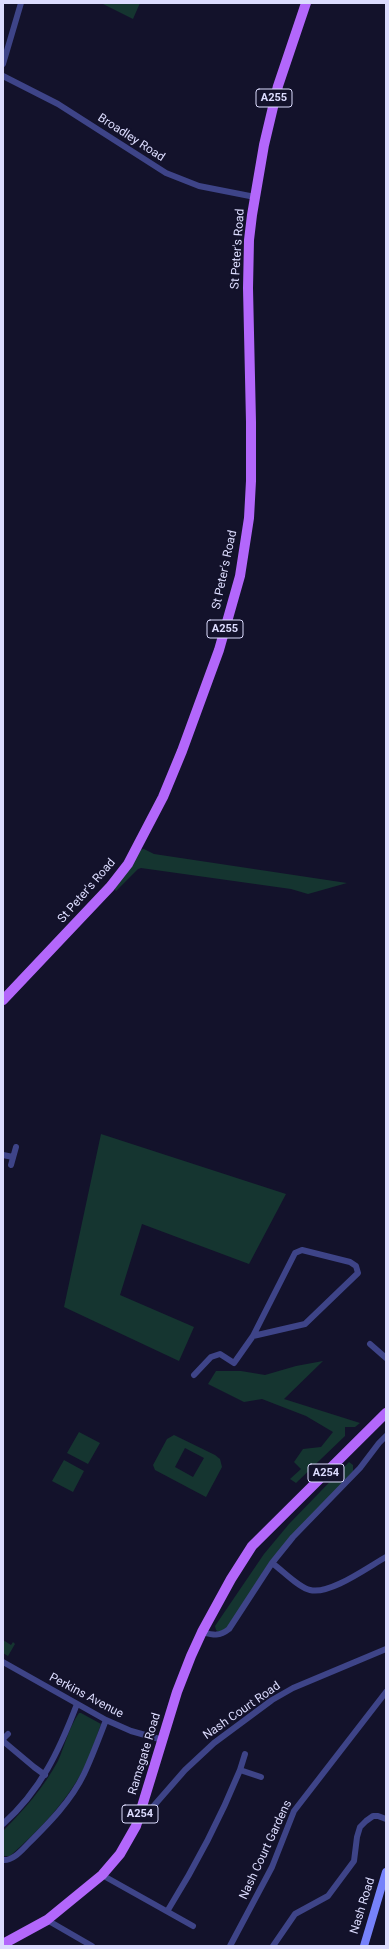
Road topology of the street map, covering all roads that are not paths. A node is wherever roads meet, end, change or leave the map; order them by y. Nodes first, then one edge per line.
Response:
1 (22, 3) edge
2 (306, 3) edge
3 (3, 64) edge
4 (3, 76) edge
5 (255, 197) junction
6 (3, 1000) edge
7 (16, 1147) dead end
8 (3, 1155) edge
9 (13, 1157) junction
10 (11, 1165) dead end
11 (253, 1336) junction
12 (370, 1344) dead end
13 (386, 1358) edge
14 (194, 1375) dead end
15 (386, 1413) edge
16 (386, 1436) edge
17 (386, 1557) edge
18 (272, 1563) junction
19 (202, 1632) junction
20 (385, 1651) edge
21 (3, 1662) edge
22 (386, 1692) edge
23 (77, 1704) junction
24 (106, 1720) junction
25 (8, 1734) dead end
26 (3, 1740) edge
27 (163, 1740) junction
28 (246, 1754) dead end
29 (240, 1770) junction
30 (45, 1775) junction
31 (261, 1777) dead end
32 (386, 1819) edge
33 (3, 1824) edge
34 (136, 1826) junction
35 (3, 1860) edge
36 (386, 1872) edge
37 (102, 1875) junction
38 (168, 1910) junction
39 (47, 1920) junction
40 (193, 1926) dead end
41 (3, 1944) edge
42 (92, 1946) edge
43 (230, 1946) edge
44 (273, 1946) edge
45 (364, 1946) edge

1 - 3 street
2 - 5 main road, A255
4 - 5 street, Broadley Road
5 - 6 main road, St Peter's Road / A255
7 - 9 street
8 - 9 street
9 - 10 street
11 - 11 street
11 - 14 street
12 - 13 street
15 - 19 main road, Ramsgate Road / A254
16 - 18 street
17 - 18 street
18 - 19 street
19 - 27 main road, Ramsgate Road / A254
20 - 34 street, Nash Court Road
21 - 23 street, Perkins Avenue
22 - 43 street, Nash Court Gardens
23 - 24 street, Perkins Avenue
23 - 30 street
24 - 27 street, Perkins Avenue
24 - 35 street
25 - 26 street
26 - 30 street
27 - 34 main road, Ramsgate Road / A254
28 - 29 street
29 - 31 street
29 - 38 street
30 - 33 street
32 - 44 street
34 - 37 main road, Ramsgate Road / A254
36 - 45 street, Nash Road
37 - 38 street
37 - 39 main road, Ramsgate Road / A254
38 - 40 street
39 - 41 main road, Ramsgate Road / A254
39 - 42 street

